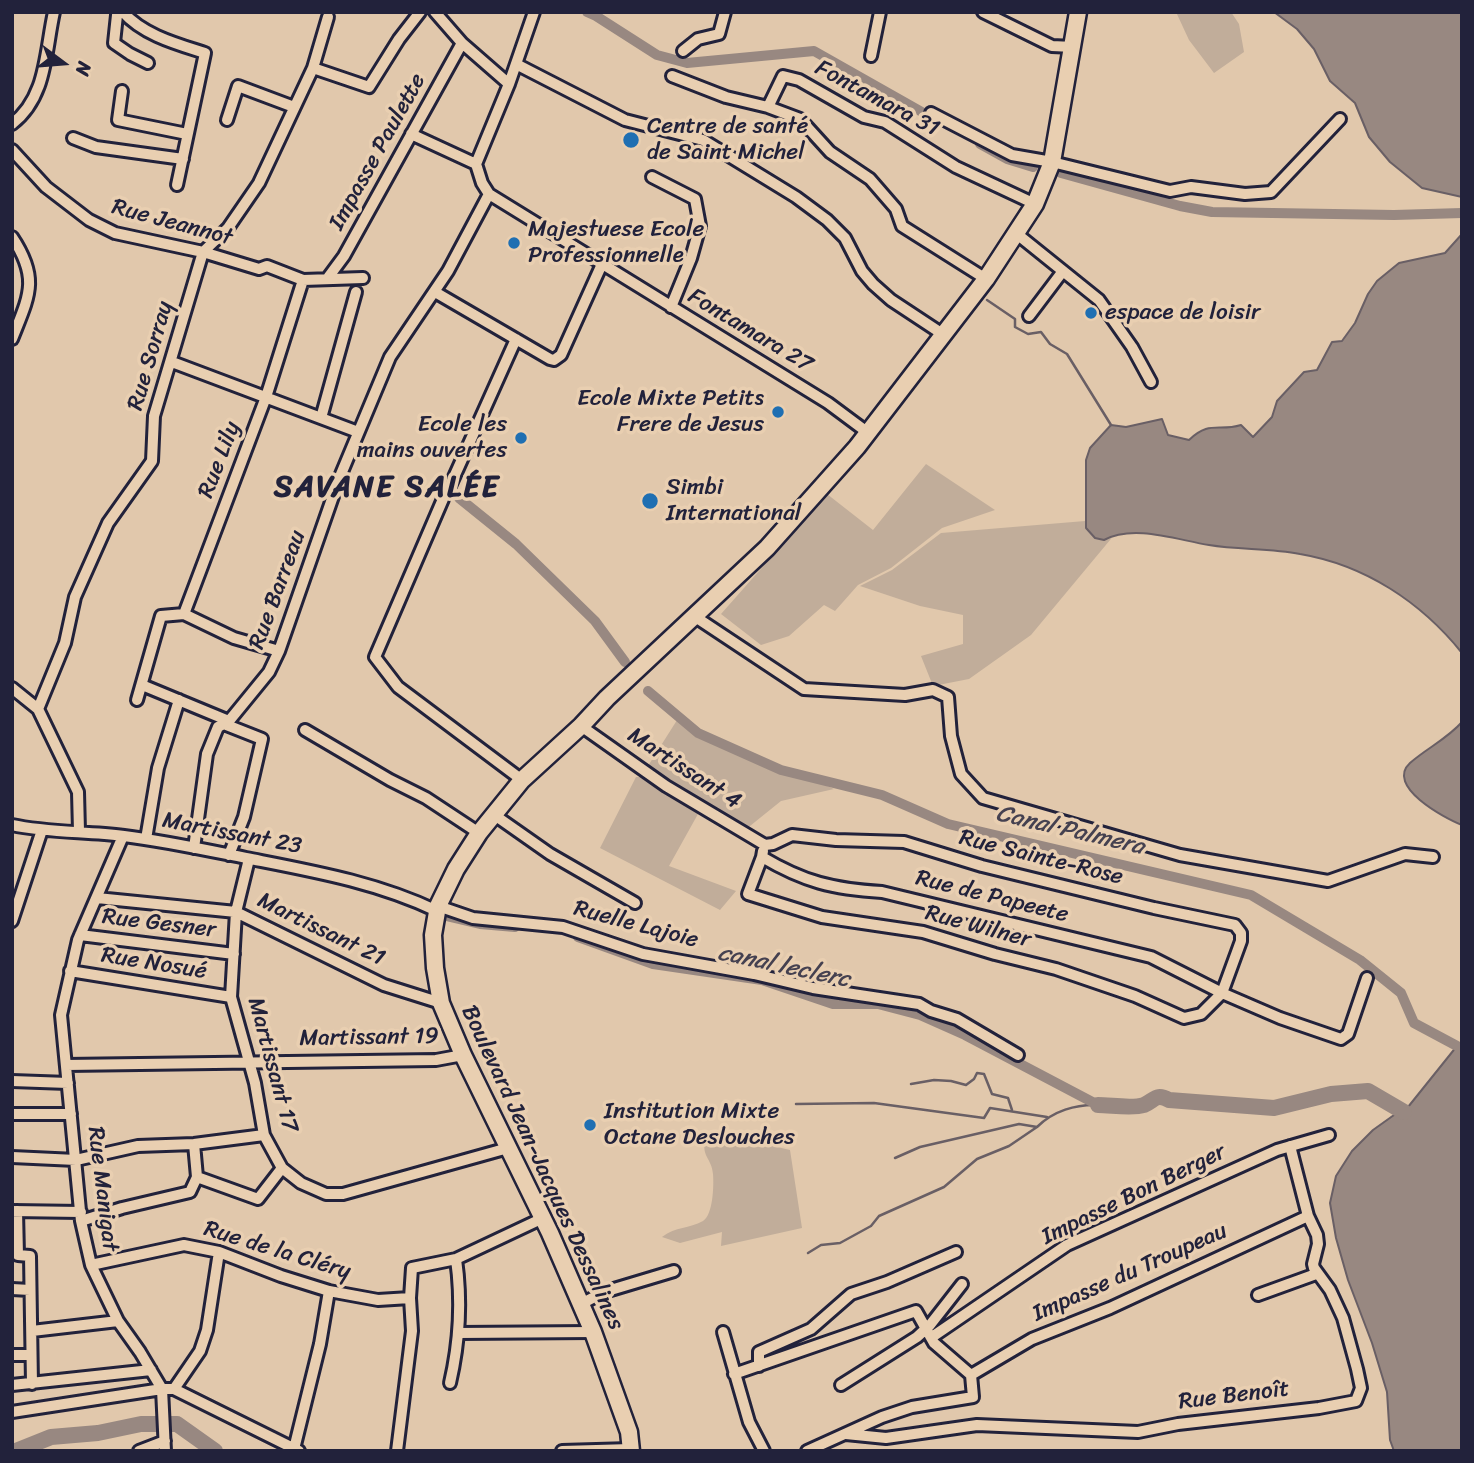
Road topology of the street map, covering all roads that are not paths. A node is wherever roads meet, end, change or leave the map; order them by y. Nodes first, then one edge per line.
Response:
1 (54, 12) edge
2 (121, 12) edge
3 (420, 12) edge
4 (435, 12) edge
5 (534, 12) edge
6 (726, 12) edge
7 (880, 12) edge
8 (984, 12) edge
9 (1078, 12) edge
10 (328, 17) dead end
11 (462, 43) junction
12 (1073, 47) junction
13 (683, 51) dead end
14 (871, 57) dead end
15 (148, 63) dead end
16 (516, 64) junction
17 (313, 68) junction
18 (672, 76) dead end
19 (509, 84) junction
20 (122, 91) dead end
21 (294, 107) junction
22 (768, 107) junction
23 (931, 113) dead end
24 (1340, 119) dead end
25 (227, 120) dead end
26 (12, 124) edge
27 (187, 134) junction
28 (411, 134) junction
29 (73, 138) dead end
30 (12, 150) edge
31 (183, 159) junction
32 (1052, 162) junction
33 (476, 164) junction
34 (652, 177) dead end
35 (177, 185) dead end
36 (489, 194) junction
37 (1035, 204) junction
38 (1017, 234) junction
39 (12, 237) edge
40 (203, 252) junction
41 (602, 264) junction
42 (1063, 271) junction
43 (363, 278) dead end
44 (327, 279) junction
45 (986, 279) junction
46 (303, 280) junction
47 (356, 292) dead end
48 (435, 292) junction
49 (671, 307) junction
50 (1029, 316) dead end
51 (944, 335) junction
52 (12, 339) edge
53 (516, 339) junction
54 (172, 362) junction
55 (1151, 382) dead end
56 (266, 397) junction
57 (321, 418) junction
58 (358, 432) junction
59 (867, 432) junction
60 (450, 486) dead end
61 (443, 499) dead end
62 (184, 614) junction
63 (694, 616) junction
64 (279, 651) junction
65 (142, 685) junction
66 (12, 688) edge
67 (179, 699) junction
68 (137, 700) dead end
69 (38, 709) junction
70 (226, 723) junction
71 (581, 726) junction
72 (305, 730) dead end
73 (522, 780) junction
74 (493, 814) junction
75 (12, 825) edge
76 (42, 830) junction
77 (79, 831) junction
78 (479, 833) junction
79 (123, 836) junction
80 (146, 839) junction
81 (194, 848) junction
82 (763, 851) junction
83 (229, 855) junction
84 (1433, 857) dead end
85 (250, 859) junction
86 (96, 898) junction
87 (635, 903) dead end
88 (438, 909) junction
89 (236, 912) junction
90 (12, 921) edge
91 (80, 935) junction
92 (233, 954) junction
93 (70, 971) junction
94 (1367, 978) dead end
95 (1222, 993) junction
96 (231, 998) junction
97 (441, 1003) junction
98 (463, 1055) junction
99 (1018, 1055) dead end
100 (249, 1062) junction
101 (66, 1065) junction
102 (12, 1081) edge
103 (68, 1083) junction
104 (12, 1114) edge
105 (71, 1114) junction
106 (264, 1135) junction
107 (1329, 1135) dead end
108 (194, 1144) junction
109 (1290, 1146) junction
110 (508, 1148) junction
111 (12, 1157) edge
112 (76, 1160) junction
113 (282, 1168) junction
114 (197, 1177) junction
115 (15, 1211) edge
116 (1308, 1216) junction
117 (81, 1217) junction
118 (541, 1219) junction
119 (15, 1243) edge
120 (219, 1252) junction
121 (956, 1252) dead end
122 (456, 1259) junction
123 (91, 1265) junction
124 (674, 1271) dead end
125 (1317, 1274) junction
126 (962, 1284) dead end
127 (12, 1289) edge
128 (30, 1290) junction
129 (329, 1291) junction
130 (1258, 1294) dead end
131 (410, 1298) junction
132 (581, 1304) junction
133 (118, 1321) junction
134 (32, 1331) junction
135 (593, 1332) junction
136 (723, 1332) dead end
137 (458, 1333) junction
138 (928, 1333) junction
139 (12, 1355) edge
140 (31, 1356) junction
141 (758, 1366) junction
142 (150, 1370) junction
143 (734, 1374) junction
144 (971, 1374) junction
145 (450, 1383) dead end
146 (32, 1384) junction
147 (12, 1385) edge
148 (841, 1385) dead end
149 (162, 1389) junction
150 (174, 1389) junction
151 (12, 1412) edge
152 (846, 1434) junction
153 (165, 1436) edge
154 (296, 1450) edge
155 (631, 1450) edge
156 (139, 1451) edge
157 (397, 1451) edge
158 (562, 1451) edge
159 (764, 1451) edge
160 (807, 1451) edge

1 - 26 street
2 - 15 street
2 - 27 street
3 - 17 street
4 - 11 street
5 - 16 street
6 - 13 street
7 - 14 street
8 - 12 street
9 - 12 main road, Boulevard Jean-Jacques Dessalines
10 - 17 street
11 - 19 street
11 - 28 street, Impasse Paulette
12 - 32 main road, Boulevard Jean-Jacques Dessalines
16 - 19 street
16 - 51 street
17 - 21 street
18 - 22 street
19 - 33 street
20 - 27 street
21 - 25 street
21 - 40 street
22 - 37 street, Fontamara 31
22 - 45 street
23 - 32 street
24 - 32 street
27 - 31 street
28 - 33 street
28 - 44 street, Impasse Paulette
29 - 31 street
30 - 40 street, Rue Jeannot
31 - 35 street
32 - 37 main road, Boulevard Jean-Jacques Dessalines
33 - 36 street
34 - 49 street
36 - 41 street, Fontamara 27
36 - 48 street, Rue Barreau
37 - 38 main road, Boulevard Jean-Jacques Dessalines
38 - 42 street
38 - 45 main road, Boulevard Jean-Jacques Dessalines
39 - 52 street
40 - 46 street, Rue Jeannot
40 - 54 street, Rue Sorray
41 - 49 street, Fontamara 27
41 - 53 street
42 - 50 street
42 - 55 street
43 - 44 street
44 - 46 street
45 - 51 main road, Boulevard Jean-Jacques Dessalines
46 - 56 street, Rue Lily
47 - 57 street
48 - 53 street
48 - 58 street, Rue Barreau
49 - 59 street, Fontamara 27
51 - 59 main road, Boulevard Jean-Jacques Dessalines
53 - 60 street
54 - 56 street
54 - 69 street, Rue Sorray
56 - 57 street
56 - 62 street, Rue Lily
57 - 58 street
58 - 64 street, Rue Barreau
59 - 63 main road, Boulevard Jean-Jacques Dessalines
61 - 73 street
62 - 64 street
62 - 65 street
63 - 71 main road, Boulevard Jean-Jacques Dessalines
63 - 84 street
64 - 70 street, Rue Barreau
65 - 67 street
65 - 68 street
66 - 69 street
67 - 70 street
67 - 80 street
69 - 77 street
70 - 81 street, Rue Barreau
70 - 83 street
71 - 73 main road, Boulevard Jean-Jacques Dessalines
71 - 82 street, Martissant 4
72 - 78 street
73 - 74 main road, Boulevard Jean-Jacques Dessalines
74 - 78 main road, Boulevard Jean-Jacques Dessalines
74 - 87 street
75 - 76 street, Martissant 23
76 - 77 street, Martissant 23
76 - 90 street
77 - 79 street, Martissant 23
78 - 88 main road, Boulevard Jean-Jacques Dessalines
79 - 80 street, Martissant 23
79 - 86 street, Rue Manigat
80 - 81 street, Martissant 23
81 - 83 street, Martissant 23
82 - 95 street, Rue de Papeete
82 - 95 street, Rue Wilner
82 - 95 street, Rue Sainte-Rose
83 - 85 street, Martissant 23
85 - 88 street, Martissant 23
85 - 89 street, Martissant 17
86 - 89 street, Martissant 21
86 - 91 street, Rue Manigat
88 - 97 main road, Boulevard Jean-Jacques Dessalines
88 - 99 street, Ruelle Lajoie
89 - 92 street, Martissant 17
89 - 97 street, Martissant 21
91 - 92 street, Rue Gesner
91 - 93 street, Rue Manigat
92 - 96 street, Martissant 17
93 - 96 street, Rue Nosué
93 - 101 street, Rue Manigat
94 - 95 street, Rue de Papeete
96 - 100 street, Martissant 17
97 - 98 main road, Boulevard Jean-Jacques Dessalines
98 - 100 street, Martissant 19
98 - 110 main road, Boulevard Jean-Jacques Dessalines
100 - 101 street, Martissant 19
100 - 106 street, Martissant 17
101 - 103 street, Rue Manigat
102 - 103 street
103 - 105 street, Rue Manigat
104 - 105 street
105 - 112 street, Rue Manigat
106 - 108 street
106 - 113 street, Martissant 17
107 - 109 street, Impasse Bon Berger
108 - 112 street
108 - 114 street
109 - 116 street
109 - 138 street, Impasse Bon Berger
110 - 113 street, Martissant 17
110 - 118 main road, Boulevard Jean-Jacques Dessalines
111 - 112 street
112 - 117 street, Rue Manigat
113 - 114 street
114 - 117 street
115 - 117 street
115 - 119 street
116 - 125 street
116 - 144 street, Impasse du Troupeau
117 - 123 street, Rue Manigat
118 - 122 street
118 - 132 main road, Boulevard Jean-Jacques Dessalines
119 - 128 street
120 - 123 street, Rue de la Cléry
120 - 129 street, Rue de la Cléry
120 - 150 street
121 - 141 street
122 - 131 street
122 - 137 street
123 - 133 street, Rue Manigat
124 - 132 street
125 - 130 street
125 - 152 street, Rue Benoît
126 - 138 street
127 - 128 street
128 - 134 street
129 - 131 street, Rue de la Cléry
129 - 154 street
131 - 157 street
132 - 135 main road, Boulevard Jean-Jacques Dessalines
133 - 134 street
133 - 142 street, Rue Manigat
134 - 140 street
135 - 137 street
135 - 155 main road, Boulevard Jean-Jacques Dessalines
136 - 143 street
137 - 145 street
138 - 141 street
138 - 144 street
138 - 148 street, Impasse Bon Berger
139 - 140 street
140 - 146 street
141 - 143 street
142 - 146 street
142 - 149 street, Rue Manigat
143 - 159 street
144 - 152 street
146 - 147 street
149 - 150 street
149 - 151 street
149 - 153 street
150 - 154 street
152 - 160 street
153 - 156 street
155 - 158 street

